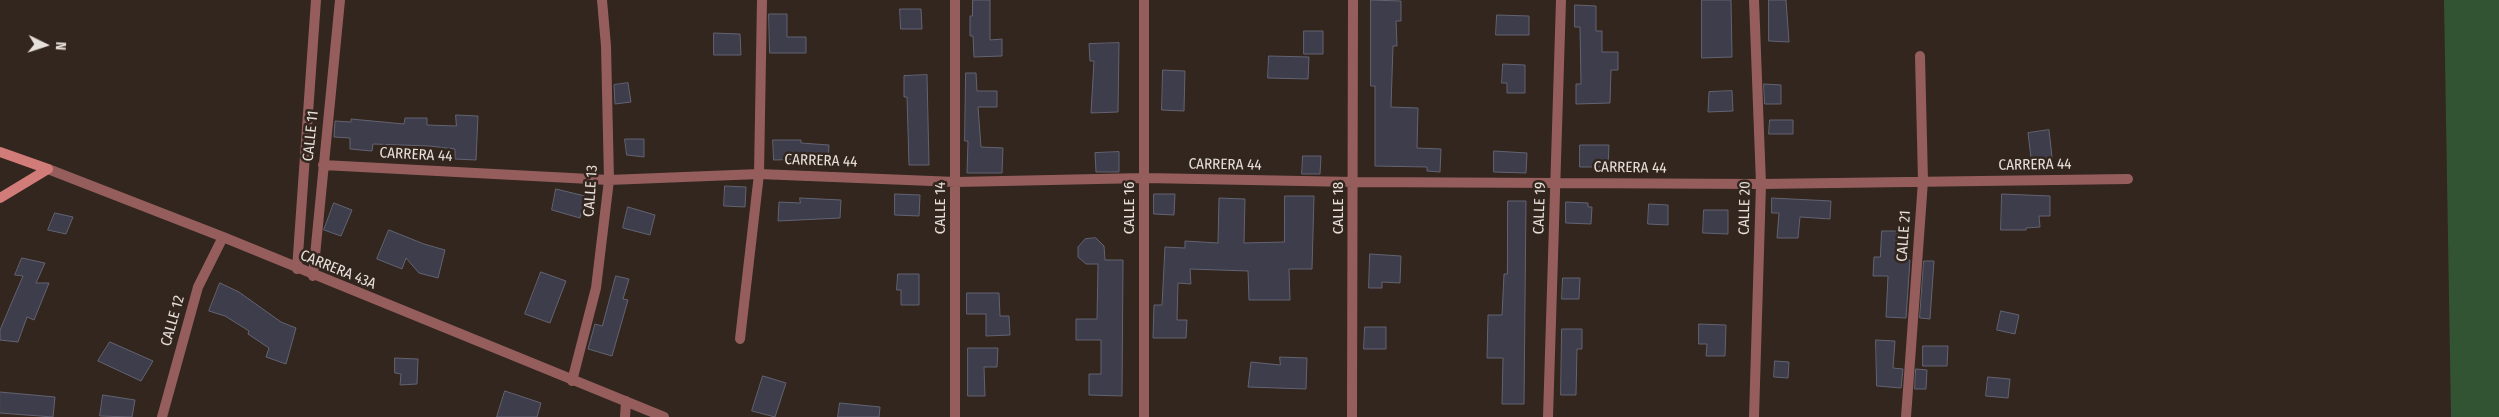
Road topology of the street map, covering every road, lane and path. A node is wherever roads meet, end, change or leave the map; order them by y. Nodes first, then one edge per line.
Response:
1 (316, 0) edge
2 (340, 0) edge
3 (602, 0) edge
4 (762, 0) edge
5 (955, 0) edge
6 (1144, 0) edge
7 (1353, 0) edge
8 (1561, 0) edge
9 (1754, 0) edge
10 (1920, 56) dead end
11 (0, 152) edge
12 (323, 165) junction
13 (48, 170) junction
14 (759, 174) junction
15 (1145, 178) junction
16 (2128, 179) dead end
17 (609, 180) junction
18 (1922, 181) junction
19 (956, 182) junction
20 (1354, 182) junction
21 (1555, 182) junction
22 (1761, 184) junction
23 (0, 198) edge
24 (223, 237) junction
25 (297, 269) junction
26 (313, 276) junction
27 (740, 339) dead end
28 (572, 381) junction
29 (626, 401) junction
30 (162, 417) edge
31 (625, 417) edge
32 (664, 417) edge
33 (954, 417) edge
34 (1144, 417) edge
35 (1352, 417) edge
36 (1548, 417) edge
37 (1754, 417) edge
38 (1906, 417) edge

1 - 25 street
2 - 12 street, CALLE 11
3 - 17 street, CALLE 13
4 - 14 street
5 - 19 street, CALLE 14
6 - 15 street, CALLE 16
7 - 20 street, CALLE 18
8 - 21 street, CALLE 19
9 - 22 street, CALLE 20
10 - 18 street, CALLE 21
11 - 13 street, CARRERA 43A
12 - 17 street, CARRERA 44
12 - 26 street, CALLE 11
13 - 23 street
13 - 24 street, CARRERA 43A
14 - 17 street, CARRERA 44
14 - 19 street, CARRERA 44
14 - 27 street
15 - 19 street, CARRERA 44
15 - 20 street, CARRERA 44
15 - 34 street, CALLE 16
16 - 18 street, CARRERA 44
17 - 28 street, CALLE 13
18 - 22 street, CARRERA 44
18 - 38 street, CALLE 21
19 - 33 street, CALLE 14
20 - 21 street, CARRERA 44
20 - 35 street, CALLE 18
21 - 22 street, CARRERA 44
21 - 36 street, CALLE 19
22 - 37 street, CALLE 20
24 - 25 street, CARRERA 43A
24 - 30 street, CALLE 12
25 - 26 street, CARRERA 43A
26 - 28 street, CARRERA 43A
28 - 29 street, CARRERA 43A
29 - 31 street
29 - 32 street, CARRERA 43A

